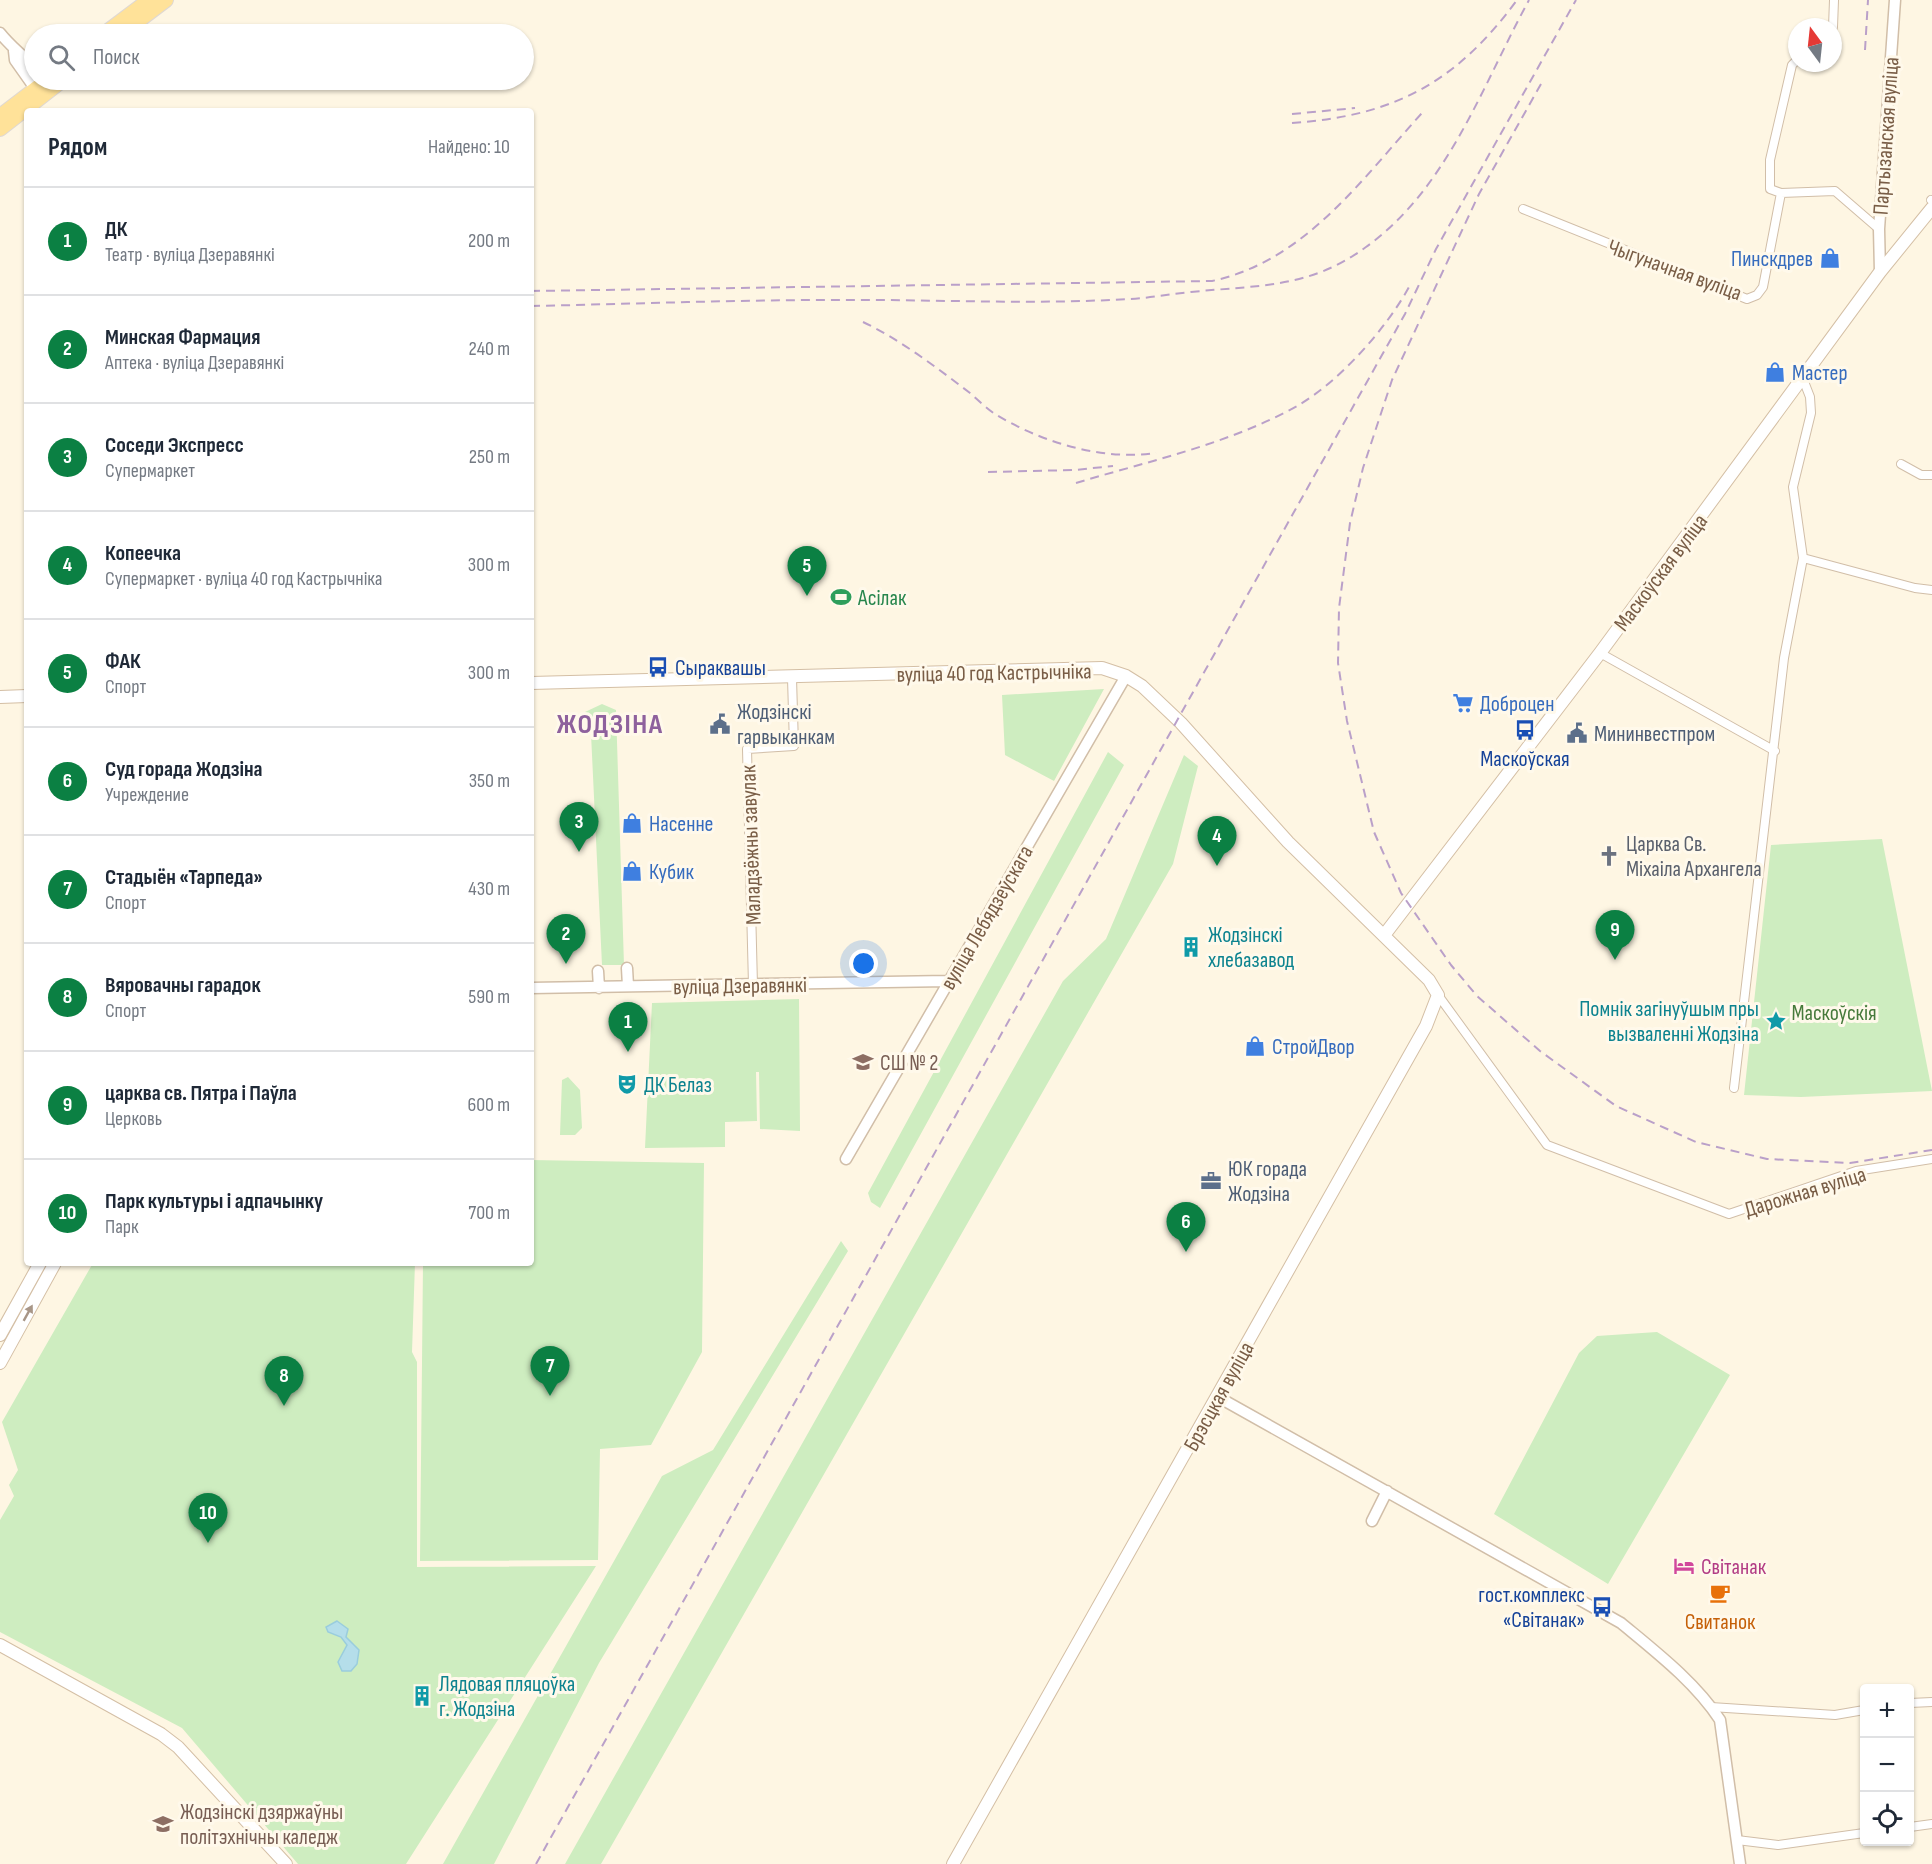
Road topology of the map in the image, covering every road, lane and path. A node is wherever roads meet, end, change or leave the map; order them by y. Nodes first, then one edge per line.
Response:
1 (149, 0) edge
2 (166, 0) edge
3 (1834, 0) edge
4 (1895, 0) edge
5 (1833, 18) edge
6 (117, 24) edge
7 (134, 24) edge
8 (0, 33) edge
9 (14, 51) junction
10 (24, 55) edge
11 (24, 67) edge
12 (1790, 72) edge
13 (39, 90) edge
14 (42, 90) edge
15 (0, 116) edge
16 (0, 129) edge
17 (1781, 193) junction
18 (1932, 208) edge
19 (1523, 209) dead end
20 (1879, 229) junction
21 (1880, 272) junction
22 (1803, 379) junction
23 (1900, 464) dead end
24 (1932, 475) edge
25 (1803, 558) junction
26 (1932, 590) edge
27 (1600, 653) junction
28 (1126, 676) junction
29 (792, 678) junction
30 (534, 683) edge
31 (24, 696) edge
32 (0, 697) edge
33 (1775, 751) junction
34 (1385, 934) junction
35 (627, 968) dead end
36 (598, 971) dead end
37 (948, 981) junction
38 (753, 985) junction
39 (628, 986) junction
40 (598, 987) junction
41 (534, 988) edge
42 (1438, 995) junction
43 (1734, 1088) dead end
44 (846, 1159) dead end
45 (1932, 1159) edge
46 (38, 1266) edge
47 (53, 1266) edge
48 (0, 1335) edge
49 (1, 1359) edge
50 (1218, 1397) junction
51 (1387, 1491) junction
52 (1372, 1521) dead end
53 (0, 1645) edge
54 (1932, 1702) edge
55 (1914, 1704) edge
56 (1711, 1707) junction
57 (1860, 1711) edge
58 (1932, 1824) edge
59 (1914, 1826) edge
60 (1860, 1834) edge
61 (1737, 1840) junction
62 (286, 1864) edge
63 (953, 1864) edge
64 (1740, 1864) edge

1 - 6 main road
2 - 7 main road
3 - 5 street
4 - 20 street, Партызанская вуліца
8 - 9 street
9 - 10 street
9 - 11 street
12 - 17 street
13 - 15 main road
14 - 16 main road
17 - 19 street, Чыгуначная вуліца
17 - 20 street
18 - 21 main road, Маскоўская вуліца
20 - 21 street, Партызанская вуліца
21 - 22 main road, Маскоўская вуліца
22 - 25 street
22 - 27 main road, Маскоўская вуліца
23 - 24 street
25 - 26 street
25 - 33 street
27 - 33 street
27 - 34 main road, Маскоўская вуліца
28 - 29 main road, вуліца 40 год Кастрычніка
28 - 34 main road, вуліца 40 год Кастрычніка
28 - 37 street, вуліца Лебядзеўскага
29 - 30 main road, вуліца 40 год Кастрычніка
29 - 38 street, Маладзёжны завулак
31 - 32 main road
33 - 43 street
34 - 42 main road
35 - 39 street
36 - 40 street
37 - 38 street, вуліца Дзеравянкі
37 - 44 street, вуліца Лебядзеўскага
38 - 39 street, вуліца Дзеравянкі
39 - 40 street, вуліца Дзеравянкі
40 - 41 street, вуліца Дзеравянкі
42 - 45 street, Дарожная вуліца
42 - 50 main road, Брэсцкая вуліца
46 - 48 main road
49 -> 47 main road
50 - 51 street
50 - 63 main road, Брэсцкая вуліца
51 - 52 street
51 - 56 street
53 - 62 main road
54 - 55 street
56 - 57 street
56 - 61 street
58 - 59 street
60 - 61 street
61 - 64 street

